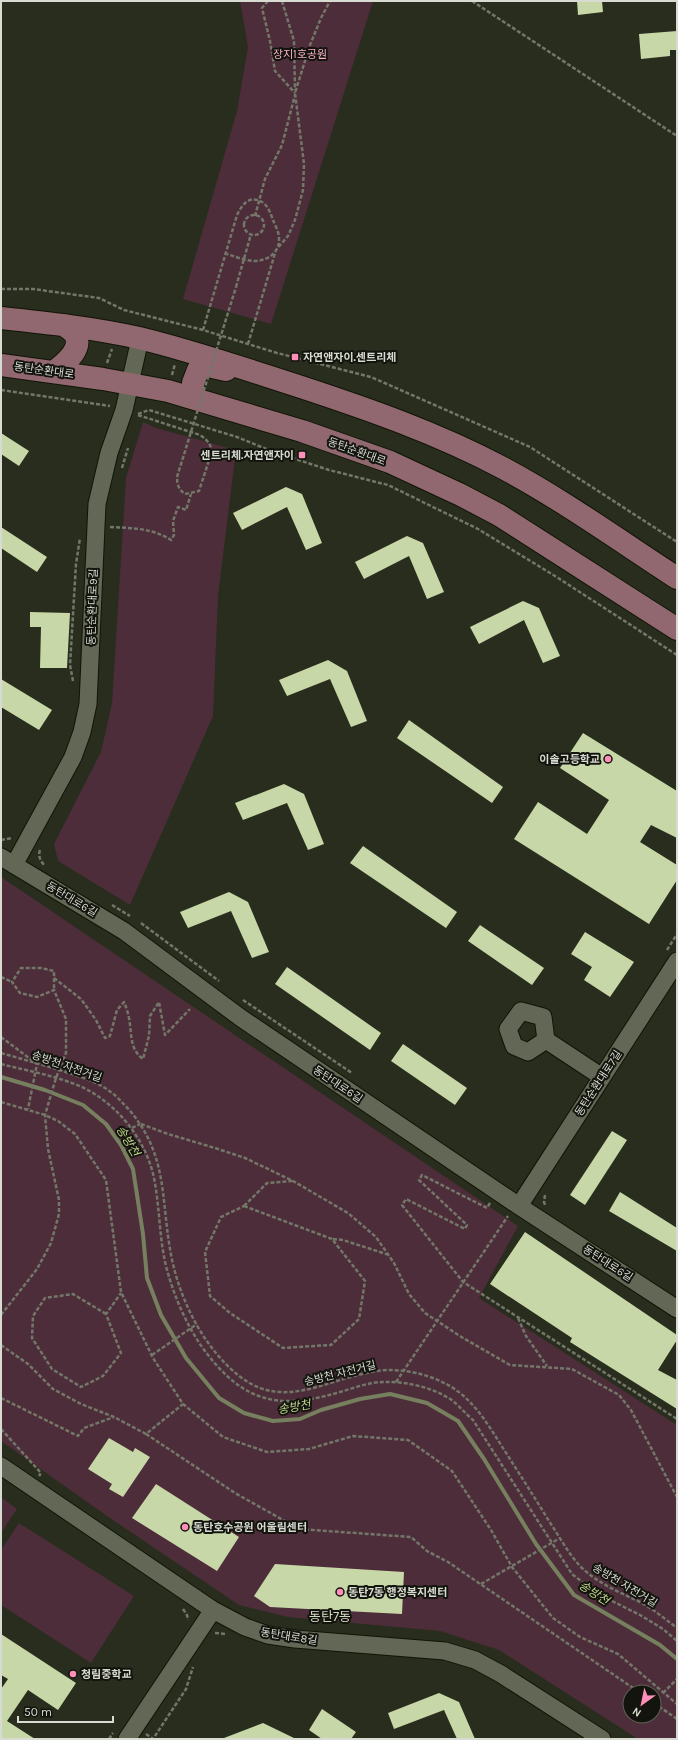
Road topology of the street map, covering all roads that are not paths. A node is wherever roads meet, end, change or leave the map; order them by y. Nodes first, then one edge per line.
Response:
1 (1, 318) edge
2 (64, 325) junction
3 (140, 338) junction
4 (1, 365) edge
5 (55, 371) junction
6 (265, 375) junction
7 (130, 384) junction
8 (194, 398) junction
9 (677, 578) edge
10 (677, 629) edge
11 (8, 861) edge
12 (671, 957) edge
13 (546, 1040) dead end
14 (602, 1077) junction
15 (514, 1210) junction
16 (677, 1309) edge
17 (1, 1466) edge
18 (212, 1610) junction
19 (121, 1734) edge
20 (602, 1739) edge

1 - 2 main road
2 - 3 main road
2 - 5 main road
3 - 6 main road
3 - 7 street, 동탄순환대로9길
4 - 5 main road, 동탄순환대로
5 - 7 main road, 동탄순환대로
6 - 8 main road
6 - 9 main road
7 - 8 main road, 동탄순환대로
7 - 11 street, 동탄순환대로9길
8 - 10 main road, 동탄순환대로
11 - 15 street, 동탄대로6길
12 - 14 street, 동탄순환대로7길
13 - 14 street
14 - 15 street, 동탄순환대로7길
15 - 16 street, 동탄대로6길
17 - 18 street, 동탄대로8길
18 - 19 street
18 - 20 street, 동탄대로8길

